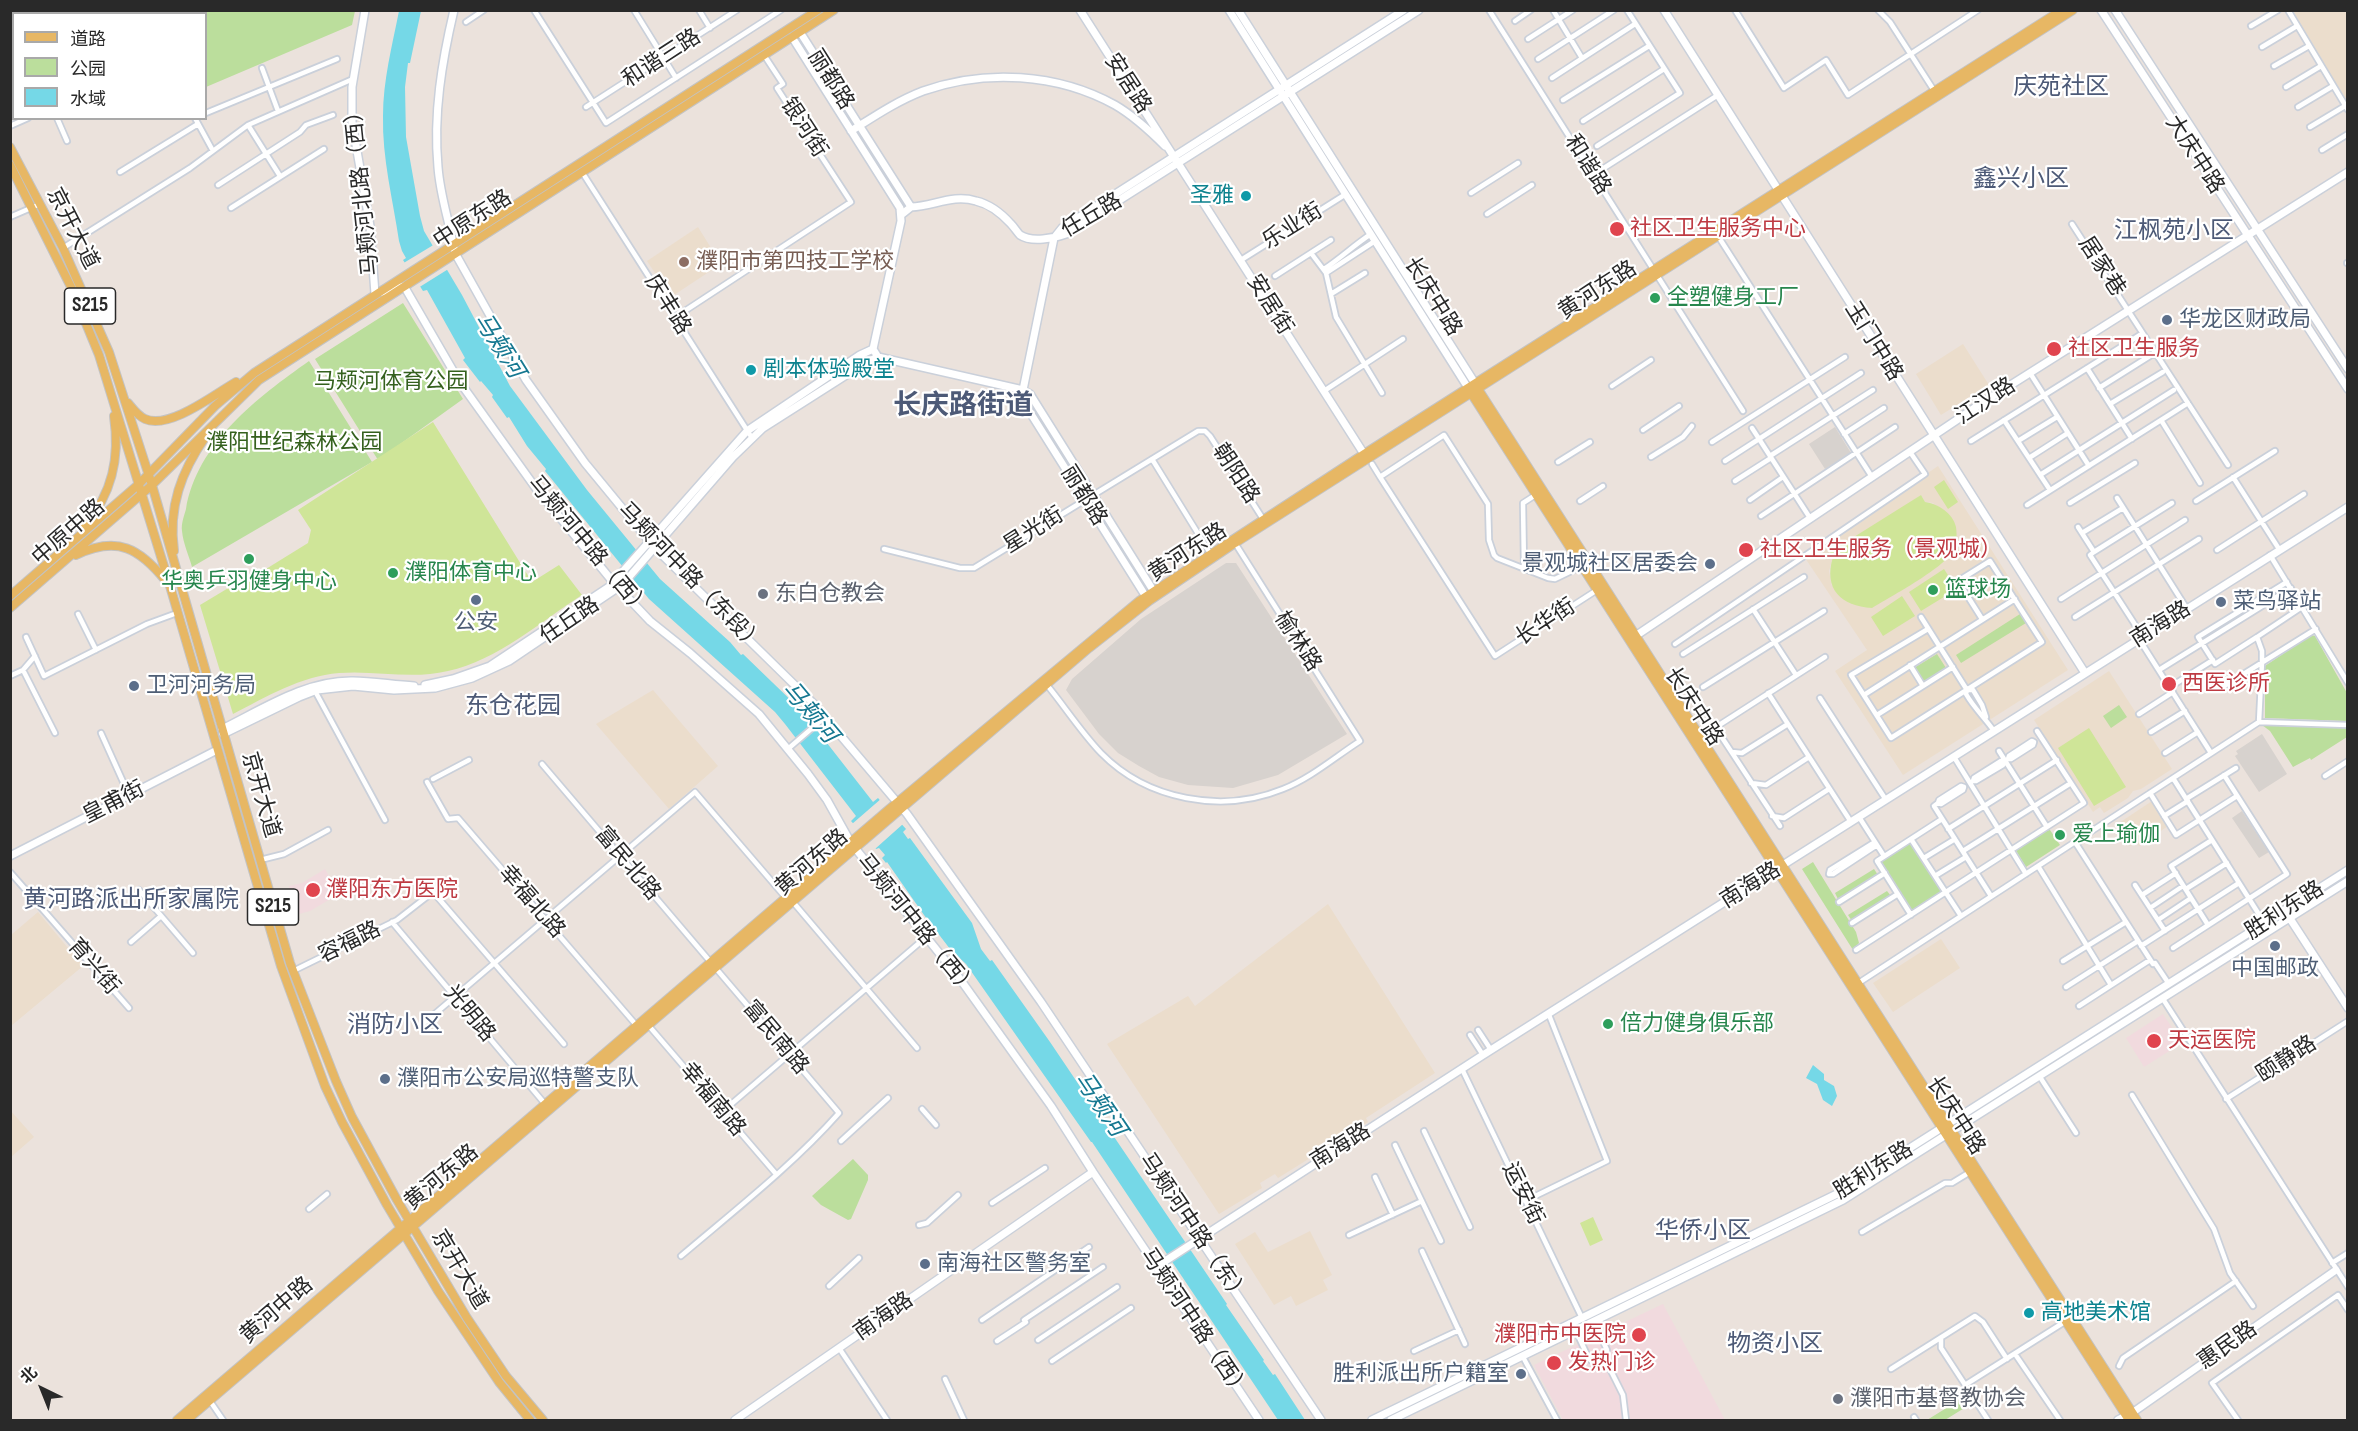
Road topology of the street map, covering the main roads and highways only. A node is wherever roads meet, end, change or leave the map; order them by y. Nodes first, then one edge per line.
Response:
1 (818, 10) edge
2 (834, 10) edge
3 (2062, 10) edge
4 (2073, 10) edge
5 (10, 147) edge
6 (10, 165) edge
7 (1779, 194) junction
8 (36, 206) junction
9 (1655, 272) junction
10 (254, 373) junction
11 (117, 376) junction
12 (1473, 388) junction
13 (112, 394) junction
14 (217, 420) junction
15 (148, 475) junction
16 (139, 484) junction
17 (152, 485) junction
18 (1540, 492) junction
19 (142, 494) junction
20 (53, 559) junction
21 (62, 563) junction
22 (177, 576) junction
23 (170, 586) junction
24 (1155, 593) junction
25 (10, 596) edge
26 (1147, 598) junction
27 (10, 608) edge
28 (1633, 638) junction
29 (900, 805) junction
30 (1779, 868) junction
31 (714, 966) junction
32 (1946, 1131) junction
33 (411, 1224) junction
34 (403, 1232) junction
35 (524, 1418) edge
36 (2132, 1418) edge
37 (177, 1420) edge
38 (186, 1420) edge
39 (543, 1420) edge

1 - 10 main road, 中原东路
2 - 14 main road, 中原东路
3 - 7 main road, 黄河东路
4 - 7 main road, 黄河东路
5 - 8 main road, 京开大道 / S215
6 - 8 main road, 京开大道 / S215
7 - 9 main road, 黄河东路
7 - 9 main road, 黄河东路
8 - 11 main road, 京开大道 / S215
8 - 13 main road, 京开大道 / S215
9 - 12 main road, 黄河东路
10 - 11 main road
10 - 15 main road, 中原东路
11 - 15 main road, 京开大道 / S215
12 - 18 main road, 长庆中路
12 - 24 main road, 黄河东路
12 - 24 main road, 黄河东路
13 - 16 main road, 京开大道 / S215
13 - 20 main road
14 - 17 main road, 中原东路
14 - 22 main road
15 - 16 main road, 中原中路
15 - 17 main road, 京开大道 / S215
16 - 19 main road, 京开大道 / S215
16 - 20 main road, 中原中路
17 - 19 main road, 中原中路
17 - 22 main road, 京开大道 / S215
18 - 28 main road, 长庆中路
18 - 28 main road, 长庆中路
19 - 21 main road, 中原中路
19 - 23 main road, 京开大道 / S215
20 - 25 main road, 中原中路
21 - 23 main road
21 - 27 main road, 中原中路
22 - 33 main road, 京开大道 / S215
23 - 34 main road, 京开大道 / S215
24 - 26 main road, 黄河东路
26 - 29 main road, 黄河东路
26 - 29 main road, 黄河东路
28 - 30 main road, 长庆中路
28 - 30 main road, 长庆中路
29 - 31 main road, 黄河东路
30 - 32 main road, 长庆中路
30 - 32 main road, 长庆中路
31 - 33 main road, 黄河东路
31 - 33 main road, 黄河东路
32 - 36 main road, 长庆中路
32 - 36 main road, 长庆中路
33 - 34 main road, 黄河东路
33 - 39 main road, 京开大道 / S215
34 - 35 main road, 京开大道 / S215
34 - 37 main road, 黄河中路
34 - 38 main road, 黄河中路

